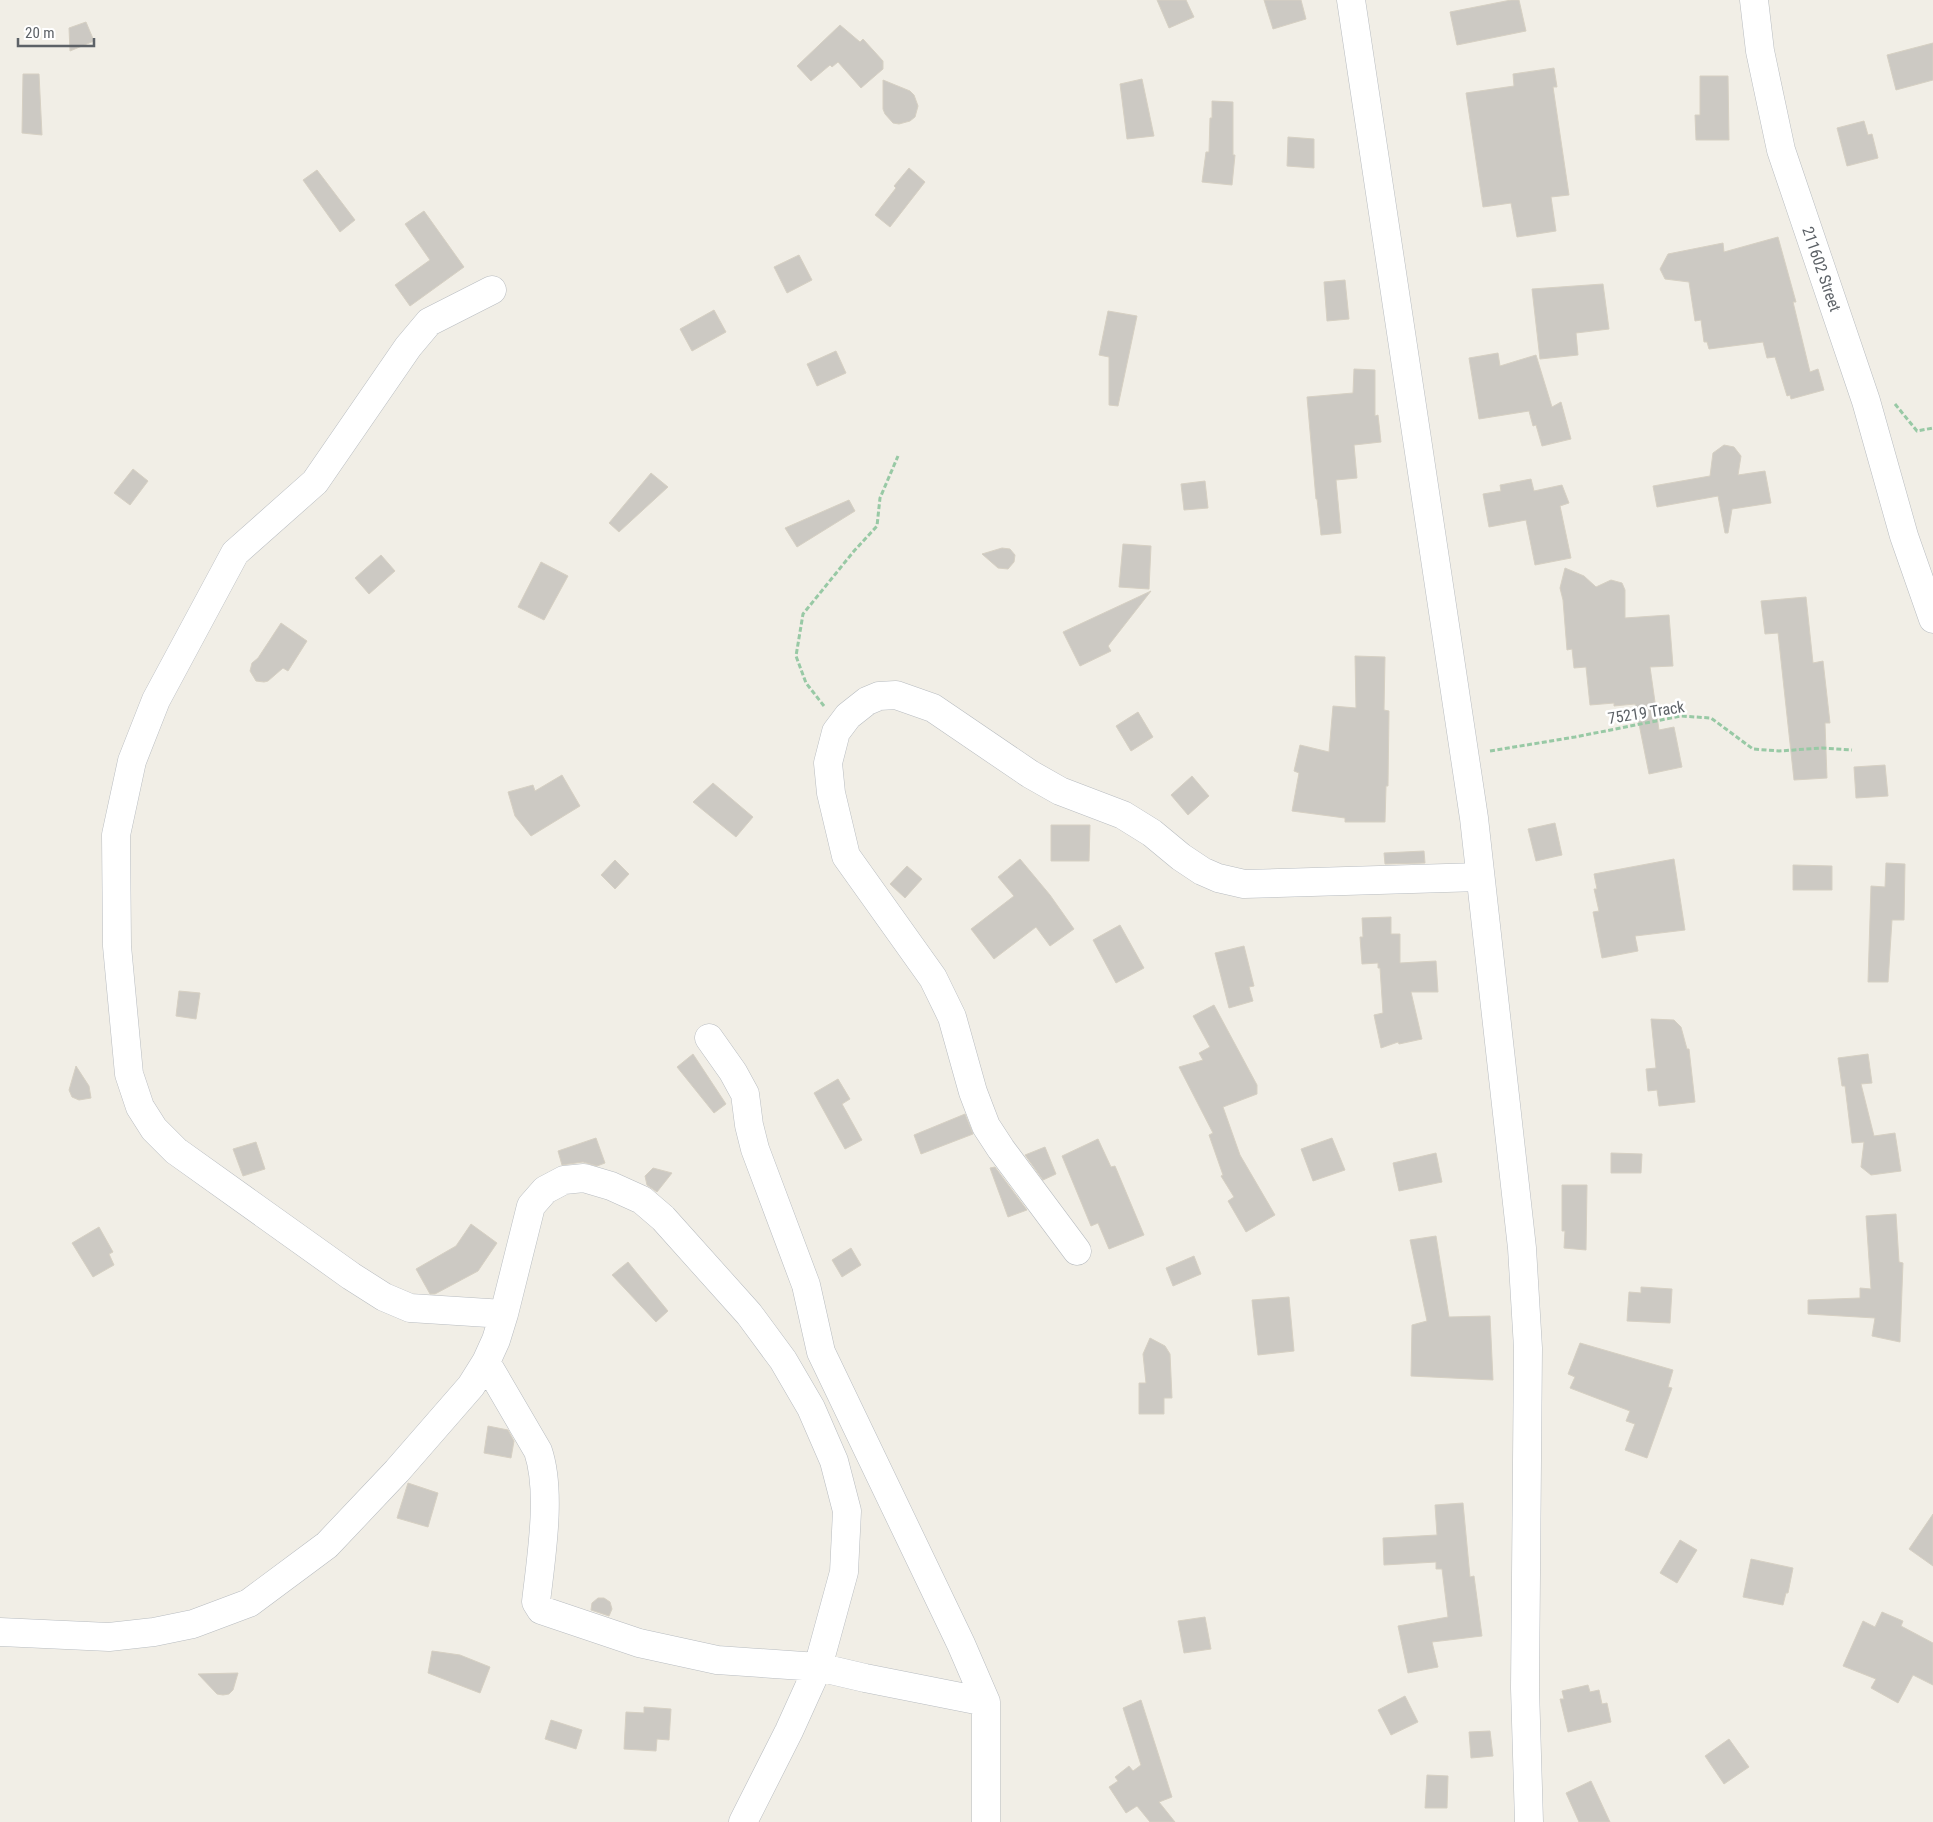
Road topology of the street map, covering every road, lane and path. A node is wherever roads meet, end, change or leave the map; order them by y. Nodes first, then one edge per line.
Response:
1 (1351, 0) edge
2 (1754, 0) edge
3 (492, 290) dead end
4 (898, 456) dead end
5 (1933, 619) edge
6 (848, 716) junction
7 (1852, 750) dead end
8 (1465, 755) junction
9 (1480, 877) junction
10 (709, 1038) dead end
11 (1076, 1251) dead end
12 (504, 1314) junction
13 (486, 1362) junction
14 (0, 1632) edge
15 (818, 1667) junction
16 (986, 1702) junction
17 (743, 1822) edge
18 (986, 1822) edge
19 (1530, 1822) edge

1 - 8 street
2 - 5 street, 211602 Street
3 - 12 street
4 - 6 path
6 - 9 street
6 - 11 street
7 - 8 path, 75219 Track
8 - 9 street
9 - 19 street
10 - 16 street
12 - 13 street
12 - 15 street
13 - 14 street
13 - 15 street
15 - 16 street
15 - 17 street
16 - 18 street

